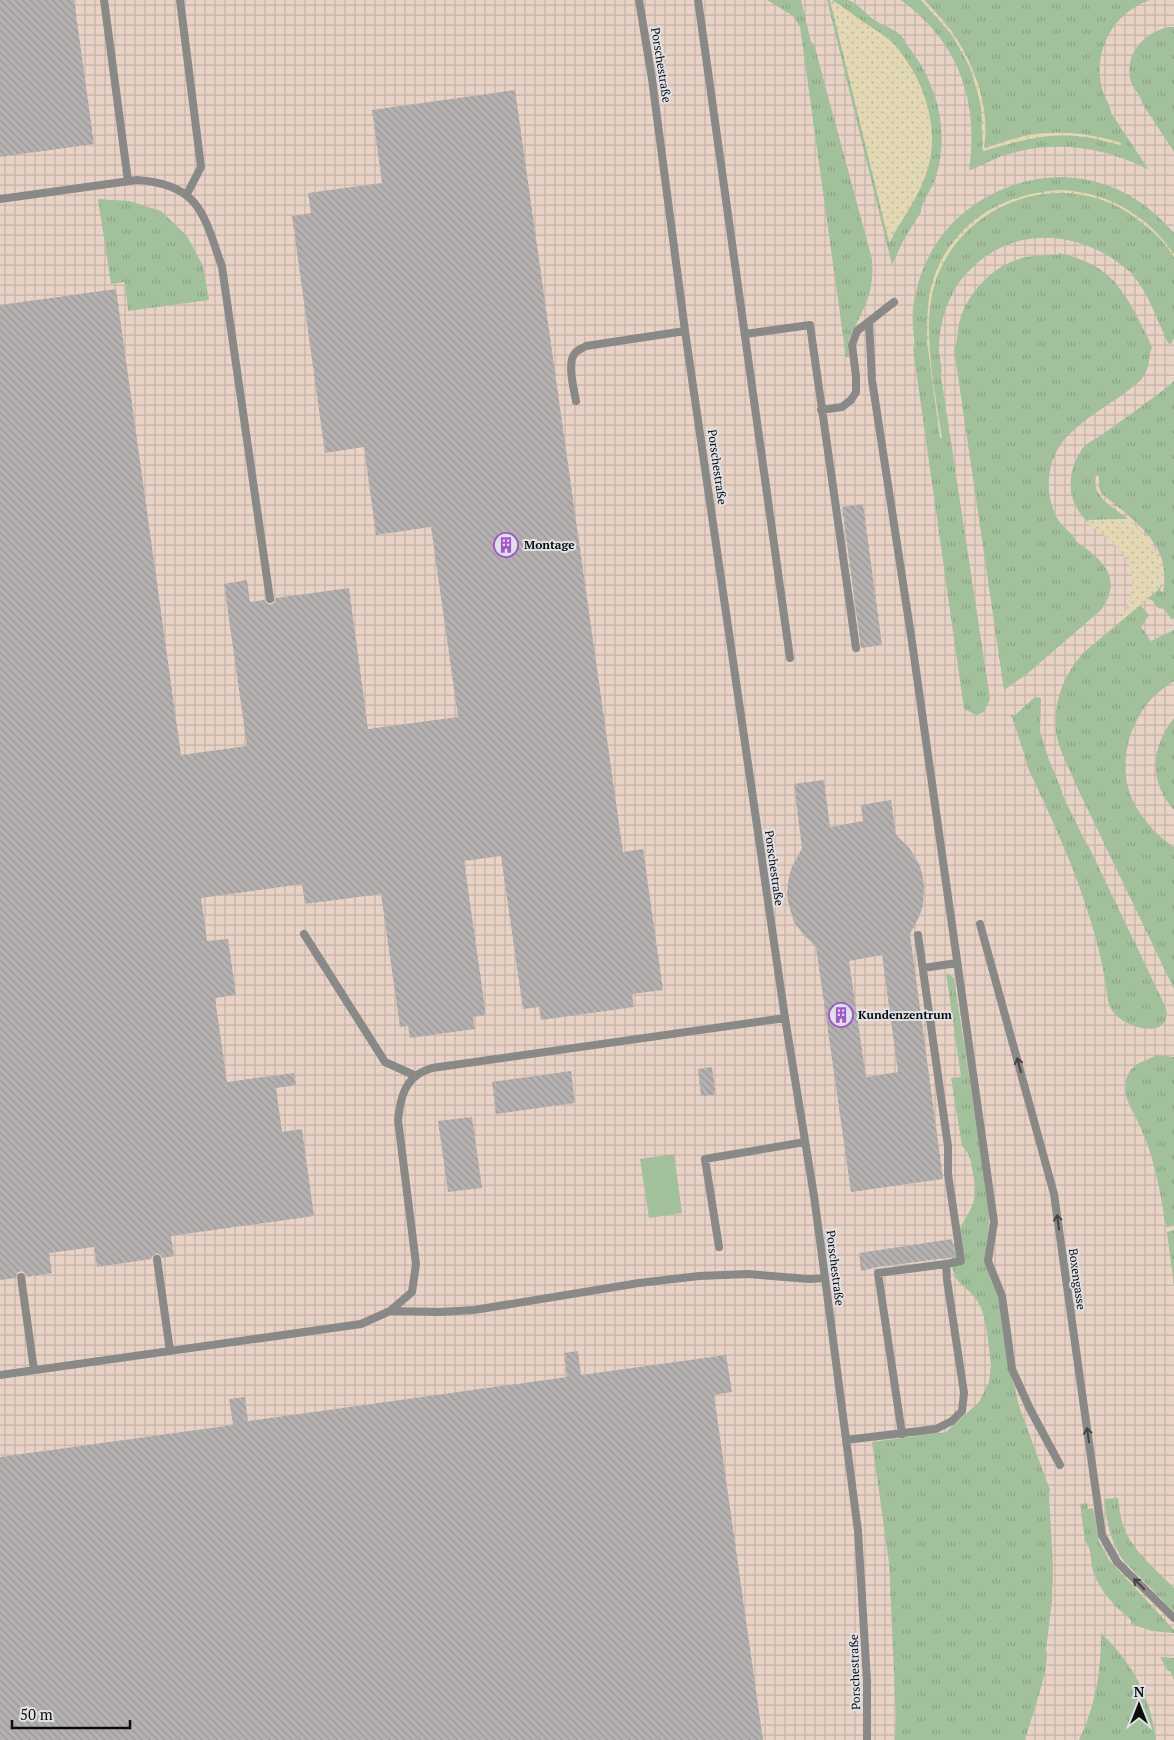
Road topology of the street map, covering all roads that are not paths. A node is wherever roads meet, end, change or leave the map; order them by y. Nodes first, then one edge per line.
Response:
1 (104, 0) edge
2 (180, 0) edge
3 (639, 0) edge
4 (698, 0) edge
5 (128, 181) junction
6 (187, 194) junction
7 (0, 199) edge
8 (894, 302) dead end
9 (870, 322) junction
10 (685, 331) junction
11 (745, 334) junction
12 (576, 400) dead end
13 (821, 410) junction
14 (270, 599) dead end
15 (856, 648) dead end
16 (790, 658) dead end
17 (980, 924) dead end
18 (304, 934) dead end
19 (918, 935) dead end
20 (957, 963) junction
21 (923, 968) junction
22 (785, 1018) junction
23 (416, 1076) junction
24 (805, 1142) junction
25 (719, 1246) dead end
26 (158, 1259) dead end
27 (946, 1264) junction
28 (21, 1278) dead end
29 (825, 1278) junction
30 (390, 1310) junction
31 (170, 1351) junction
32 (34, 1370) junction
33 (0, 1375) edge
34 (902, 1434) junction
35 (846, 1440) junction
36 (1060, 1465) dead end
37 (1174, 1618) edge
38 (867, 1740) edge

1 - 5 lane
2 - 6 lane
3 - 10 lane, Porschestraße
4 - 11 lane
5 - 6 lane
5 - 7 lane
6 - 14 lane
8 - 9 lane
9 - 13 lane
9 - 20 lane
10 - 12 lane
10 - 22 lane, Porschestraße
11 - 13 lane
11 - 16 lane
13 - 15 lane
37 -> 17 lane, Boxengasse
18 - 23 lane
19 - 21 lane
20 - 21 lane
20 - 36 lane
21 - 27 lane
22 - 23 lane
22 - 24 lane, Porschestraße
23 - 30 lane
24 - 25 lane
24 - 29 lane, Porschestraße
26 - 31 lane
27 - 34 lane
27 - 34 lane
28 - 32 lane
29 - 30 lane
29 - 35 lane, Porschestraße
30 - 31 lane
31 - 32 lane
32 - 33 lane
34 - 35 lane
35 - 38 lane, Porschestraße

